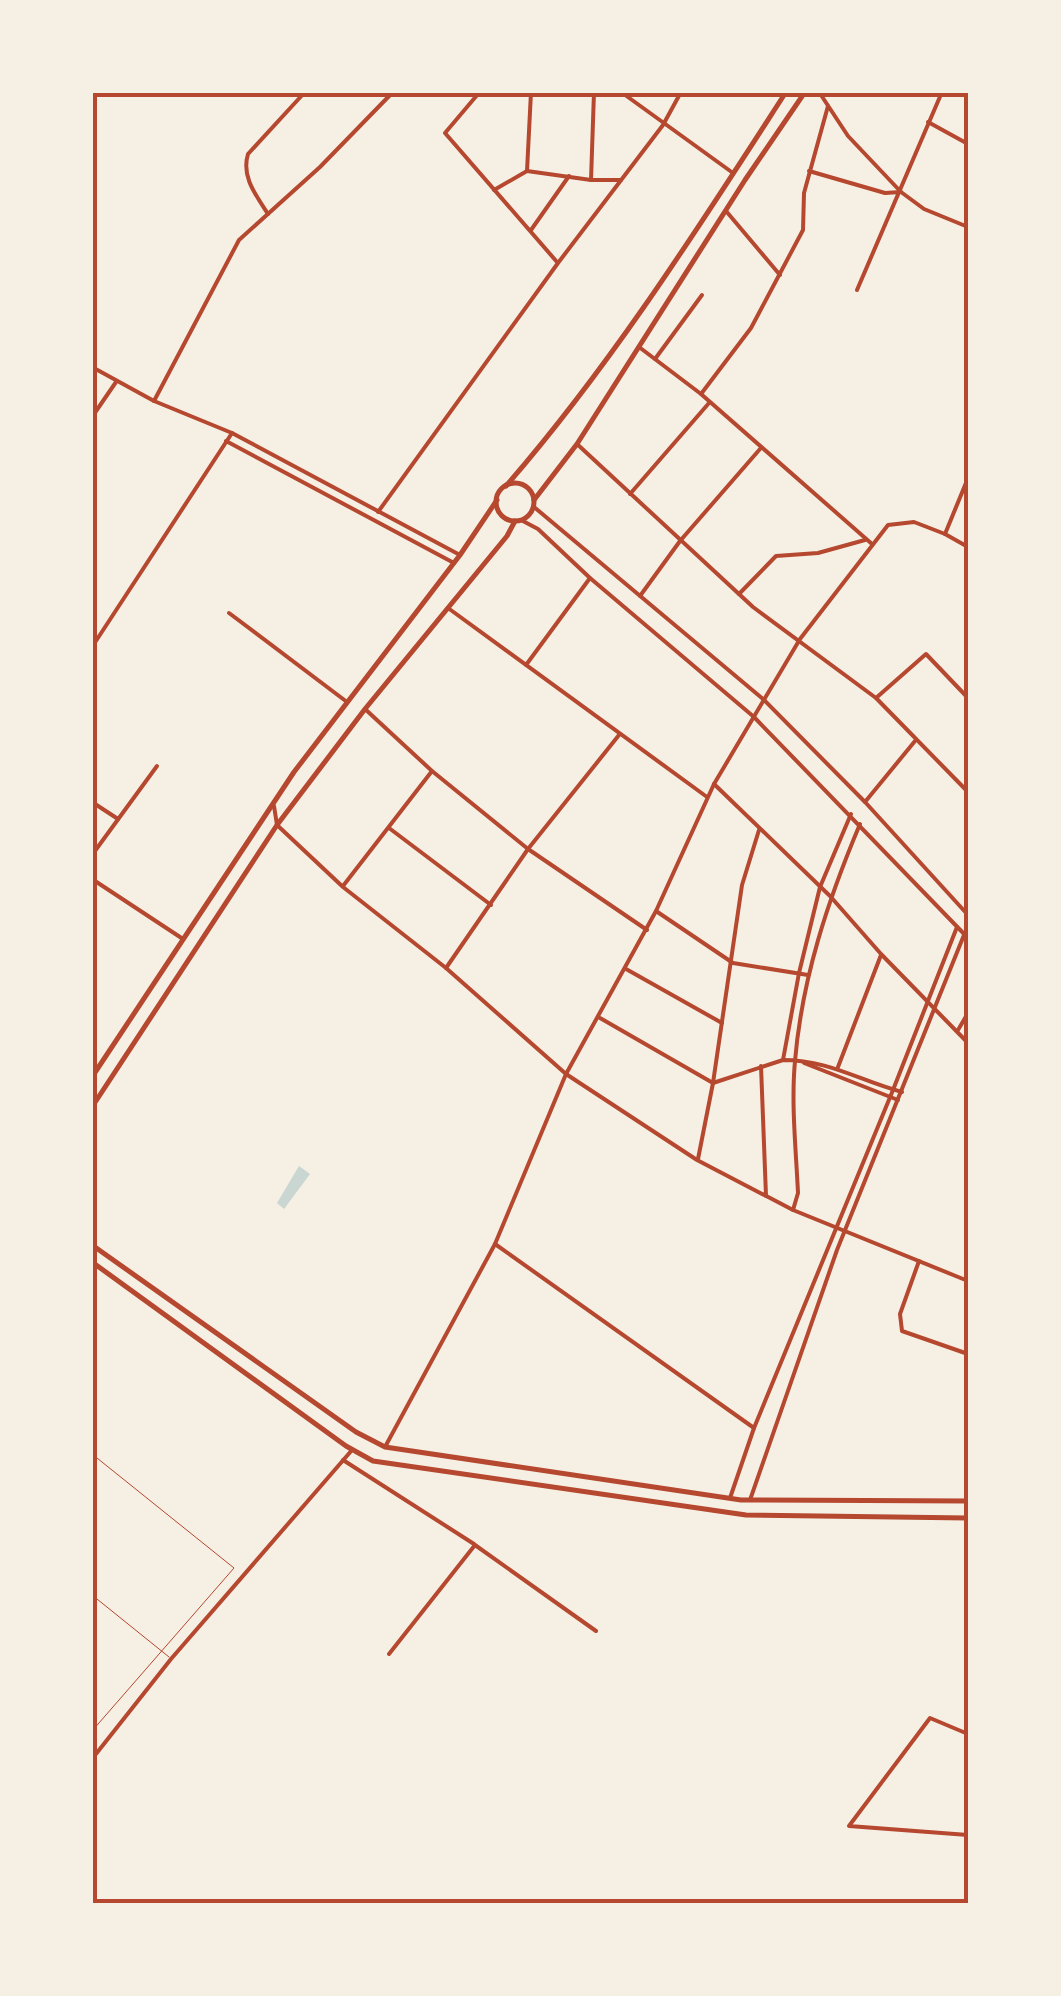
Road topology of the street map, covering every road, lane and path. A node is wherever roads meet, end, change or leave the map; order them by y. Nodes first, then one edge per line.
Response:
1 (304, 92) edge
2 (393, 92) edge
3 (496, 92) edge
4 (531, 92) edge
5 (594, 92) edge
6 (621, 92) edge
7 (681, 92) edge
8 (786, 92) edge
9 (805, 92) edge
10 (819, 92) edge
11 (942, 92) edge
12 (478, 93) edge
13 (828, 106) junction
14 (928, 122) junction
15 (663, 125) junction
16 (968, 144) edge
17 (527, 171) junction
18 (809, 171) junction
19 (734, 173) junction
20 (569, 176) junction
21 (591, 180) junction
22 (622, 180) junction
23 (494, 190) junction
24 (902, 192) junction
25 (726, 211) junction
26 (268, 214) junction
27 (968, 227) edge
28 (530, 232) junction
29 (558, 263) junction
30 (780, 275) junction
31 (857, 290) dead end
32 (702, 295) dead end
33 (638, 346) junction
34 (655, 359) junction
35 (92, 367) edge
36 (116, 382) junction
37 (701, 394) junction
38 (154, 401) junction
39 (710, 402) junction
40 (92, 417) edge
41 (232, 433) junction
42 (226, 442) junction
43 (577, 444) junction
44 (762, 447) junction
45 (281, 460) junction
46 (275, 468) junction
47 (968, 478) edge
48 (506, 486) junction
49 (630, 494) junction
50 (496, 500) junction
51 (534, 503) junction
52 (378, 512) junction
53 (518, 520) junction
54 (945, 534) junction
55 (680, 540) junction
56 (870, 542) junction
57 (968, 547) edge
58 (460, 555) junction
59 (454, 563) junction
60 (590, 578) junction
61 (739, 594) junction
62 (640, 596) junction
63 (448, 608) junction
64 (230, 612) dead end
65 (798, 642) junction
66 (92, 647) edge
67 (526, 664) junction
68 (876, 698) junction
69 (968, 698) edge
70 (763, 700) junction
71 (347, 702) junction
72 (365, 709) junction
73 (754, 717) junction
74 (620, 733) junction
75 (915, 741) junction
76 (157, 766) dead end
77 (432, 772) junction
78 (714, 784) junction
79 (968, 792) edge
80 (708, 797) junction
81 (92, 802) edge
82 (273, 802) junction
83 (865, 802) junction
84 (850, 814) junction
85 (118, 819) junction
86 (860, 824) junction
87 (277, 826) junction
88 (388, 828) junction
89 (759, 830) junction
90 (528, 850) junction
91 (92, 854) edge
92 (92, 878) edge
93 (343, 887) junction
94 (820, 887) junction
95 (830, 896) junction
96 (491, 905) junction
97 (656, 911) junction
98 (968, 915) edge
99 (958, 926) junction
100 (647, 930) junction
101 (966, 936) edge
102 (183, 938) junction
103 (882, 954) junction
104 (732, 963) junction
105 (446, 968) junction
106 (626, 969) junction
107 (798, 972) junction
108 (808, 975) junction
109 (929, 1001) junction
110 (936, 1008) junction
111 (968, 1013) edge
112 (600, 1018) junction
113 (722, 1024) junction
114 (958, 1031) junction
115 (968, 1043) edge
116 (783, 1060) junction
117 (795, 1060) junction
118 (761, 1066) junction
119 (838, 1067) junction
120 (566, 1074) junction
121 (92, 1077) edge
122 (713, 1083) junction
123 (893, 1090) junction
124 (902, 1092) junction
125 (890, 1097) junction
126 (898, 1100) junction
127 (92, 1107) edge
128 (697, 1160) junction
129 (766, 1196) junction
130 (793, 1210) junction
131 (836, 1228) junction
132 (845, 1231) junction
133 (494, 1244) junction
134 (92, 1245) edge
135 (92, 1262) edge
136 (919, 1262) junction
137 (968, 1281) edge
138 (968, 1354) edge
139 (754, 1428) junction
140 (384, 1447) junction
141 (352, 1450) junction
142 (92, 1454) edge
143 (343, 1460) junction
144 (729, 1499) junction
145 (750, 1500) junction
146 (968, 1501) edge
147 (968, 1518) edge
148 (475, 1545) junction
149 (92, 1594) edge
150 (596, 1632) dead end
151 (161, 1649) junction
152 (389, 1654) dead end
153 (171, 1659) junction
154 (92, 1731) edge
155 (968, 1734) edge
156 (92, 1759) edge
157 (968, 1835) edge

1 - 26 street
2 - 26 street
3 - 12 street
4 - 17 street
5 - 21 street
6 - 15 street
7 - 15 street
8 - 19 main road
9 - 25 main road
10 - 13 street
11 - 14 street
12 - 23 street
13 - 18 street
13 - 24 street
14 - 16 street
14 - 24 street
15 - 19 street
15 - 22 street
17 - 20 street
17 - 23 street
18 - 24 street
18 - 30 street
19 - 48 main road
20 - 21 street
20 - 28 street
21 - 22 street
22 - 29 street
23 - 28 street
24 - 27 street
24 - 31 street
25 - 30 street
25 - 33 main road
26 - 38 street
28 - 29 street
29 - 52 street
30 - 37 street
32 - 34 street
33 - 34 street
33 - 43 main road
34 - 37 street
35 - 36 street
36 - 38 street
36 - 40 street
37 - 39 street
38 - 41 street
39 - 44 street
39 - 49 street
41 - 42 street
41 - 45 street
42 - 46 street
42 - 66 street
43 - 49 street
43 - 51 main road
44 - 55 street
44 - 56 street
45 - 46 street
45 - 52 street
46 - 59 street
47 - 54 street
48 - 50 main road
48 - 51 main road
49 - 55 street
50 - 53 main road
50 - 58 main road
51 - 53 main road
51 - 62 street
52 - 58 street
53 - 60 street
53 - 63 main road
54 - 56 street
54 - 57 street
55 - 61 street
55 - 62 street
56 - 61 street
56 - 65 street
58 - 59 main road
59 - 71 main road
60 - 67 street
60 - 73 street
61 - 65 street
62 - 70 street
63 - 67 street
63 - 72 main road
64 - 71 street
65 - 68 street
65 - 70 street
67 - 74 street
68 - 69 street
68 - 75 street
70 - 73 street
70 - 83 street
71 - 82 main road
72 - 77 street
72 - 87 main road
73 - 78 street
73 - 84 street
74 - 80 street
74 - 90 street
75 - 79 street
75 - 83 street
76 - 85 street
77 - 88 street
77 - 90 street
78 - 80 street
78 - 89 street
80 - 97 street
81 - 85 street
82 - 87 street
82 - 102 main road
83 - 98 street
84 - 86 street
84 - 94 street
85 - 91 street
86 - 95 street
86 - 99 street
87 - 93 street
87 - 127 main road
88 - 93 street
88 - 96 street
89 - 94 street
89 - 104 street
90 - 96 street
90 - 100 street
92 - 102 street
93 - 105 street
94 - 95 street
94 - 107 street
95 - 103 street
95 - 108 street
96 - 105 street
97 - 100 street
97 - 104 street
99 - 101 street
99 - 109 street
100 - 106 street
101 - 110 street
102 - 121 main road
103 - 109 street
103 - 119 street
104 - 107 street
104 - 113 street
105 - 120 street
106 - 112 street
106 - 113 street
107 - 108 street
107 - 116 street
108 - 117 street
109 - 110 street
109 - 123 street
110 - 114 street
110 - 124 street
111 - 114 street
112 - 120 street
112 - 122 street
113 - 122 street
114 - 115 street
116 - 117 street
116 - 118 street
117 - 119 street
117 - 125 street
117 - 130 street
118 - 122 street
118 - 129 street
119 - 123 street
120 - 128 street
120 - 133 street
122 - 128 street
123 - 124 street
123 - 125 street
124 - 126 street
125 - 126 street
125 - 131 street
126 - 132 street
128 - 129 street
129 - 130 street
130 - 131 street
131 - 132 street
131 - 139 street
132 - 136 street
132 - 145 street
133 - 139 street
133 - 140 street
134 - 140 main road
135 - 141 main road
136 - 137 street
136 - 138 street
139 - 144 street
140 - 144 main road
141 - 143 street
141 - 147 main road
142 - 151 lane
143 - 148 street
143 - 153 street
144 - 145 main road
145 - 146 main road
148 - 150 street
148 - 152 street
149 - 151 lane
151 - 153 lane
151 - 154 lane
153 - 156 street
155 - 157 street

